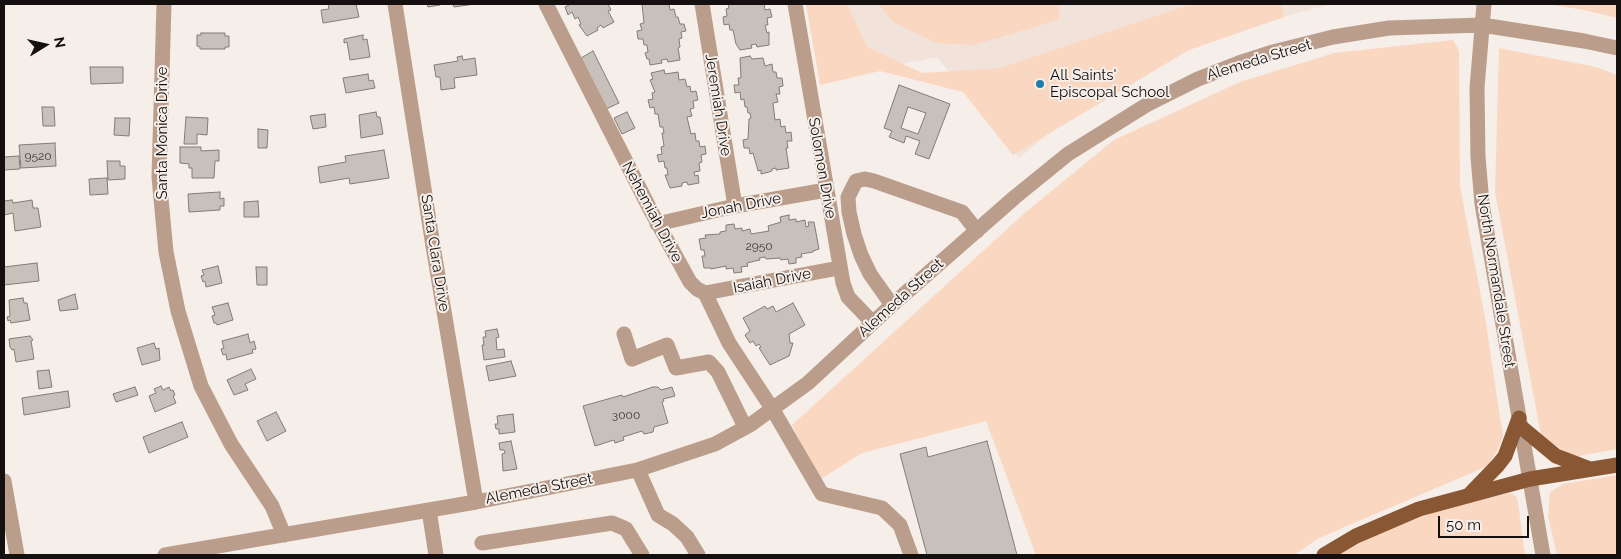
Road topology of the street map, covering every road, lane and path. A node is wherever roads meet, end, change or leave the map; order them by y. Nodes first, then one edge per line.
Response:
1 (164, 4) edge
2 (395, 4) edge
3 (546, 4) edge
4 (702, 4) edge
5 (795, 4) edge
6 (1484, 4) edge
7 (1482, 24) junction
8 (1617, 48) edge
9 (826, 190) junction
10 (735, 206) junction
11 (658, 224) junction
12 (977, 231) junction
13 (839, 268) junction
14 (705, 294) junction
15 (892, 305) junction
16 (872, 322) junction
17 (624, 334) dead end
18 (773, 410) junction
19 (1520, 422) junction
20 (745, 427) junction
21 (1617, 465) edge
22 (1591, 469) junction
23 (638, 470) junction
24 (1530, 478) junction
25 (4, 481) edge
26 (1469, 495) junction
27 (476, 502) junction
28 (429, 510) junction
29 (284, 535) junction
30 (482, 543) dead end
31 (250, 548) edge
32 (16, 555) edge
33 (165, 555) edge
34 (436, 555) edge
35 (642, 555) edge
36 (698, 555) edge
37 (911, 555) edge
38 (1324, 555) edge
39 (1543, 555) edge

1 - 29 street, Santa Monica Drive
2 - 27 street, Santa Clara Drive
3 - 11 street, Nehemiah Drive
4 - 10 street, Jeremiah Drive
5 - 9 street, Solomon Drive
6 - 7 street, North Normandale Street
7 - 8 street, Alemeda Street
7 - 12 street, Alemeda Street
7 - 19 street, North Normandale Street
9 - 10 street, Jonah Drive
9 - 13 street, Solomon Drive
10 - 11 street, Jonah Drive
11 - 14 street, Nehemiah Drive
12 - 15 street, Alemeda Street
12 - 15 street
13 - 14 street, Isaiah Drive
13 - 16 street, Solomon Drive
14 - 18 street, Nehemiah Drive
15 - 16 street, Alemeda Street
16 - 18 street, Alemeda Street
17 - 20 street
18 - 20 street, Alemeda Street
18 - 37 street, Nehemiah Drive
19 - 22 main road
19 - 24 street, North Normandale Street
19 - 26 main road
20 - 23 street, Alemeda Street
21 - 22 main road
22 - 24 main road
23 - 27 street, Alemeda Street
23 - 36 street
24 - 26 main road
24 - 39 street, North Normandale Street
25 - 32 street
26 - 38 main road
27 - 28 street, Alemeda Street
28 - 29 street, Alemeda Street
28 - 34 street
29 - 31 street, Alemeda Street
30 - 35 street
31 - 33 street, Alemeda Street

